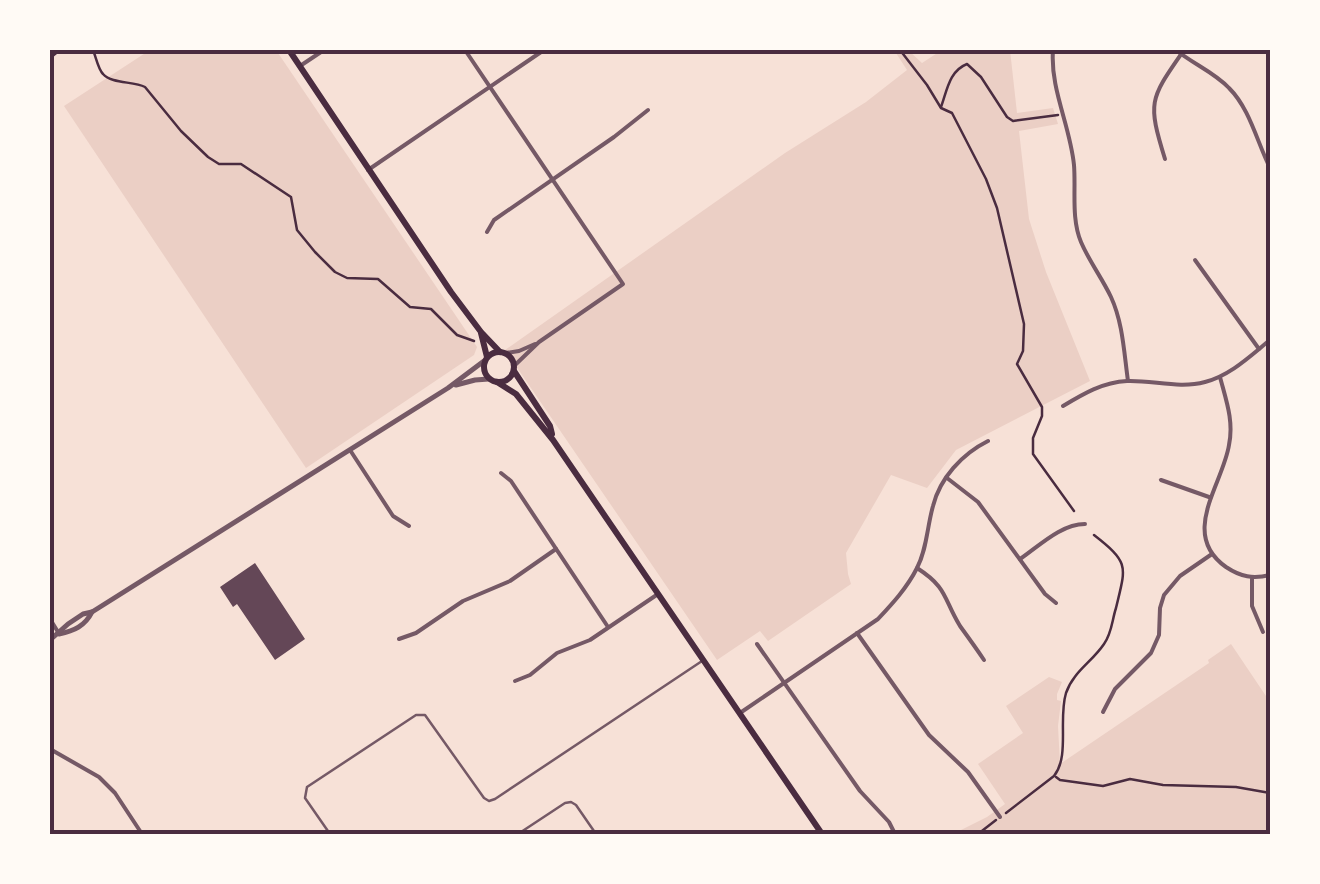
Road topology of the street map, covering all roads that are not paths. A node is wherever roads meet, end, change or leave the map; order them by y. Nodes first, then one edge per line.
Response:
1 (289, 50) edge
2 (324, 50) edge
3 (466, 50) edge
4 (544, 50) edge
5 (1053, 50) edge
6 (1180, 51) edge
7 (300, 66) junction
8 (490, 87) junction
9 (648, 110) dead end
10 (1165, 160) dead end
11 (1270, 168) edge
12 (368, 170) junction
13 (552, 179) junction
14 (487, 232) dead end
15 (1195, 260) dead end
16 (481, 332) junction
17 (1270, 340) edge
18 (539, 342) junction
19 (1259, 349) junction
20 (503, 352) junction
21 (486, 359) junction
22 (514, 369) junction
23 (1220, 376) junction
24 (489, 379) junction
25 (1128, 381) junction
26 (498, 382) junction
27 (448, 388) junction
28 (1063, 406) dead end
29 (553, 440) junction
30 (988, 441) dead end
31 (350, 450) junction
32 (501, 472) dead end
33 (947, 478) junction
34 (1161, 480) dead end
35 (1209, 497) junction
36 (1085, 524) dead end
37 (408, 526) dead end
38 (556, 549) junction
39 (1212, 554) junction
40 (1020, 560) junction
41 (917, 568) junction
42 (1270, 575) edge
43 (1252, 578) junction
44 (658, 594) junction
45 (1056, 602) dead end
46 (50, 619) edge
47 (608, 627) junction
48 (1263, 632) dead end
49 (857, 633) junction
50 (59, 634) junction
51 (398, 638) dead end
52 (50, 640) edge
53 (757, 644) dead end
54 (704, 660) junction
55 (984, 660) dead end
56 (515, 681) dead end
57 (785, 682) junction
58 (1102, 712) dead end
59 (740, 714) junction
60 (50, 749) edge
61 (1000, 817) road end
62 (142, 834) edge
63 (330, 834) edge
64 (518, 834) edge
65 (596, 834) edge
66 (822, 834) edge
67 (895, 834) edge

1 - 7 main road
2 - 7 street
3 - 8 street
4 - 8 street
5 - 25 street
6 - 10 street
6 - 11 street
7 - 12 main road
8 - 12 street
8 - 13 street
9 - 13 street
12 - 16 main road
13 - 14 street
13 - 18 street
15 - 19 street
16 - 20 main road
16 - 21 main road
17 - 19 street
18 - 20 street
18 - 22 street
19 - 23 street
20 - 21 main road
20 - 22 main road
21 - 24 main road
21 - 27 street
22 - 26 main road
22 - 29 main road
23 - 25 street
23 - 35 street
24 - 26 main road
24 - 27 street
25 - 28 street
26 - 29 main road
27 - 31 street
29 - 44 main road
30 - 33 street
31 - 37 street
31 - 50 street
32 - 38 street
33 - 40 street
33 - 41 street
34 - 35 street
35 - 39 street
36 - 40 street
38 - 47 street
38 - 51 street
39 - 43 street
39 - 58 street
40 - 45 street
41 - 49 street
41 - 55 street
42 - 43 street
43 - 48 street
44 - 47 street
44 - 54 main road
46 - 50 street
47 - 56 street
49 - 57 street
49 - 61 street
50 - 52 street
53 - 57 street
54 - 59 main road
54 - 63 lane
57 - 59 street
57 - 67 street
59 - 66 main road
60 - 62 street
64 - 65 lane

